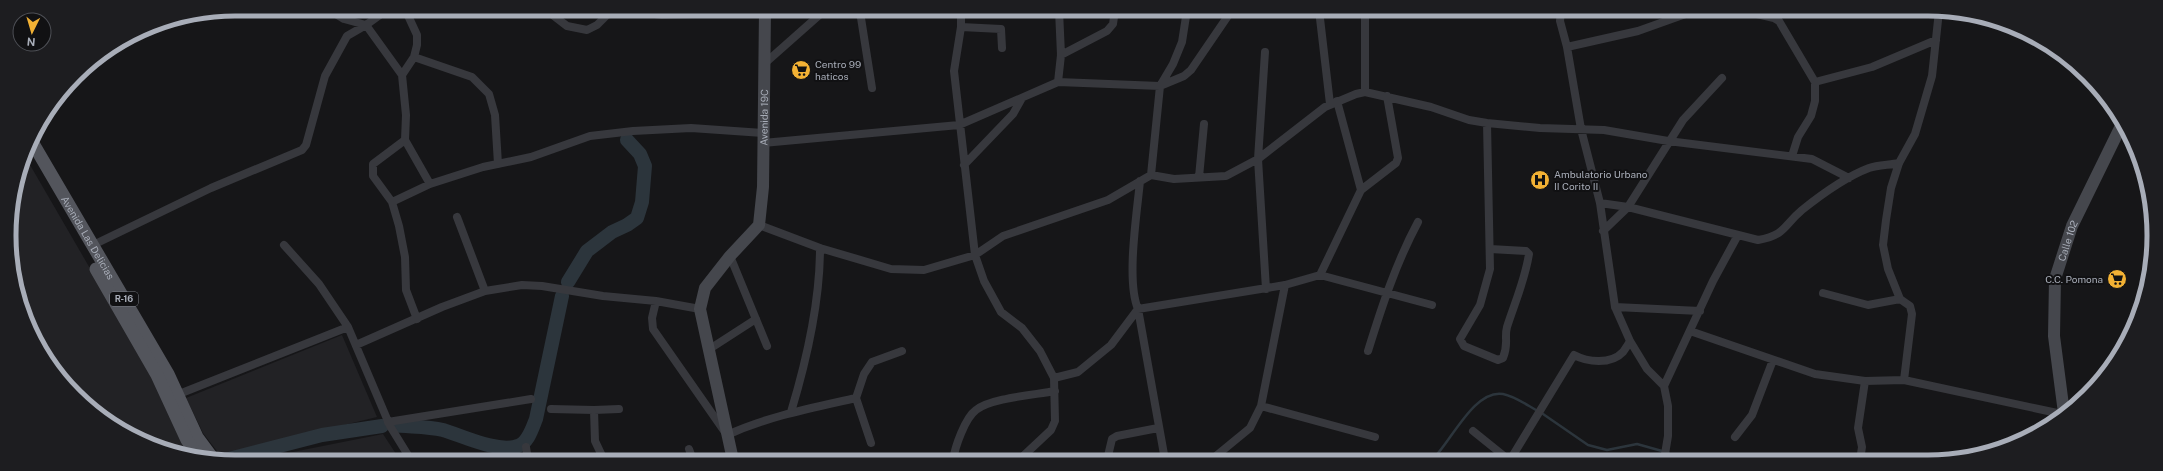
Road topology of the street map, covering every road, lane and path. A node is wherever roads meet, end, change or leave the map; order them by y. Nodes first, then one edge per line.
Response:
1 (339, 16) edge
2 (378, 16) edge
3 (408, 16) edge
4 (554, 16) edge
5 (606, 16) edge
6 (765, 16) edge
7 (818, 16) edge
8 (860, 16) edge
9 (961, 16) edge
10 (1059, 16) edge
11 (1114, 16) edge
12 (1186, 16) edge
13 (1228, 16) edge
14 (1320, 16) edge
15 (1365, 16) edge
16 (1560, 16) edge
17 (1680, 16) edge
18 (1765, 16) edge
19 (1938, 16) edge
20 (366, 25) junction
21 (962, 27) junction
22 (1936, 40) junction
23 (1567, 47) junction
24 (1002, 48) dead end
25 (1265, 52) dead end
26 (1061, 55) junction
27 (414, 57) junction
28 (764, 64) junction
29 (402, 76) junction
30 (1722, 78) dead end
31 (1058, 82) junction
32 (1815, 82) junction
33 (1160, 86) junction
34 (872, 88) dead end
35 (1365, 92) junction
36 (1387, 96) junction
37 (1022, 98) junction
38 (1334, 103) junction
39 (1487, 123) junction
40 (1204, 124) dead end
41 (959, 125) junction
42 (1581, 129) junction
43 (2120, 129) edge
44 (763, 138) junction
45 (405, 140) junction
46 (1668, 142) junction
47 (35, 147) edge
48 (1792, 156) junction
49 (31, 157) edge
50 (1258, 159) junction
51 (1899, 163) junction
52 (498, 164) junction
53 (964, 165) junction
54 (1151, 175) junction
55 (1199, 178) junction
56 (1849, 178) junction
57 (1140, 181) junction
58 (430, 184) junction
59 (1360, 190) junction
60 (392, 202) junction
61 (1600, 204) junction
62 (1628, 207) junction
63 (457, 217) dead end
64 (1418, 222) dead end
65 (759, 225) junction
66 (1603, 231) junction
67 (1738, 235) junction
68 (93, 245) junction
69 (284, 246) dead end
70 (820, 248) junction
71 (1490, 249) junction
72 (975, 255) junction
73 (730, 256) junction
74 (1320, 275) junction
75 (1285, 285) junction
76 (1266, 289) junction
77 (485, 291) junction
78 (1386, 293) junction
79 (1823, 293) dead end
80 (1900, 299) junction
81 (656, 301) junction
82 (1432, 305) dead end
83 (1615, 307) junction
84 (700, 309) junction
85 (1138, 309) junction
86 (1700, 311) junction
87 (417, 319) junction
88 (756, 319) junction
89 (348, 327) junction
90 (1690, 331) junction
91 (1630, 341) junction
92 (356, 345) junction
93 (767, 346) dead end
94 (708, 350) junction
95 (902, 351) dead end
96 (1368, 351) dead end
97 (1773, 360) junction
98 (1054, 378) junction
99 (1904, 380) junction
100 (1864, 381) junction
101 (1664, 386) junction
102 (1054, 391) junction
103 (173, 396) junction
104 (856, 398) junction
105 (531, 399) dead end
106 (1261, 406) junction
107 (619, 409) dead end
108 (2063, 409) edge
109 (551, 410) dead end
110 (594, 410) junction
111 (791, 412) junction
112 (2058, 412) edge
113 (388, 422) junction
114 (1158, 428) junction
115 (1473, 431) dead end
116 (727, 435) junction
117 (1375, 437) dead end
118 (1735, 437) dead end
119 (871, 443) dead end
120 (526, 447) dead end
121 (689, 449) dead end
122 (194, 451) edge
123 (209, 453) edge
124 (408, 455) edge
125 (527, 455) edge
126 (602, 455) edge
127 (691, 455) edge
128 (732, 455) edge
129 (954, 455) edge
130 (1024, 455) edge
131 (1108, 455) edge
132 (1165, 455) edge
133 (1217, 455) edge
134 (1504, 455) edge
135 (1513, 455) edge
136 (1665, 455) edge
137 (1861, 455) edge

1 - 20 street
2 - 20 street
3 - 27 street
4 - 5 street
6 - 28 street, Avenida 19C
7 - 28 street
8 - 34 street
9 - 21 street
10 - 26 street
11 - 26 street
12 - 33 street
13 - 33 street
14 - 38 street
15 - 35 street
16 - 23 street
17 - 23 street
18 - 32 street
19 - 22 street
20 - 29 street
20 - 68 street
21 - 24 street
21 - 41 street
22 - 32 street
22 - 51 street
23 - 42 street
25 - 50 street
26 - 31 street
27 - 29 street
27 - 52 street
28 - 44 street, Avenida 19C
29 - 45 street
30 - 46 street
31 - 33 street
31 - 37 street
32 - 48 street
33 - 54 street
35 - 36 street
35 - 38 street
36 - 39 street
36 - 59 street
37 - 41 street
37 - 53 street
38 - 50 street
38 - 59 street
39 - 42 street
39 - 71 street
40 - 55 street
41 - 44 street
41 - 53 street
42 - 46 street
42 - 61 street
43 - 108 street, Calle 102
44 - 52 street
44 - 65 street, Avenida 19C
45 - 58 street
45 - 60 street
46 - 48 street
46 - 62 street
47 - 68 main road, Avenida Las Delicias / R-16
48 - 56 street
49 - 103 main road, Avenida Las Delicias / R-16
50 - 55 street
50 - 76 street
51 - 56 street
51 - 80 street
52 - 58 street
53 - 72 street
54 - 55 street
54 - 57 street
56 - 67 street
57 - 72 street
57 - 85 street
58 - 60 street
59 - 74 street
60 - 87 street
61 - 62 street
61 - 66 street
62 - 66 street
62 - 67 street
63 - 77 street
64 - 78 street
65 - 70 street
65 - 73 street
66 - 83 street
67 - 86 street
68 - 103 main road, Avenida Las Delicias / R-16
69 - 89 street
70 - 72 street
70 - 111 street
71 - 71 street
72 - 98 street
73 - 84 street
73 - 88 street
74 - 75 street
74 - 78 street
75 - 76 street
75 - 106 street
76 - 85 street
77 - 81 street
77 - 87 street
78 - 82 street
78 - 96 street
79 - 80 street
80 - 99 street
81 - 84 street
81 - 116 street
83 - 86 street
83 - 91 street
84 - 94 street
85 - 98 street
85 - 114 street
86 - 90 street
87 - 92 street
88 - 93 street
88 - 94 street
89 - 92 street
89 - 103 street
90 - 97 street
90 - 101 street
91 - 101 street
91 - 135 street
92 - 113 street
94 - 116 street
95 - 104 street
97 - 100 street
97 - 118 street
98 - 102 street
99 - 100 street
99 - 112 street
100 - 137 street
101 - 136 street
102 - 129 street
102 - 130 street
103 - 122 main road, Avenida Las Delicias / R-16
103 - 123 main road, Avenida Las Delicias / R-16
104 - 111 street
104 - 119 street
105 - 113 street
106 - 117 street
106 - 133 street
107 - 110 street
109 - 110 street
110 - 126 street
111 - 116 street
113 - 124 street
114 - 131 street
114 - 132 street
115 - 134 street
116 - 128 street
120 - 125 street
121 - 127 street

